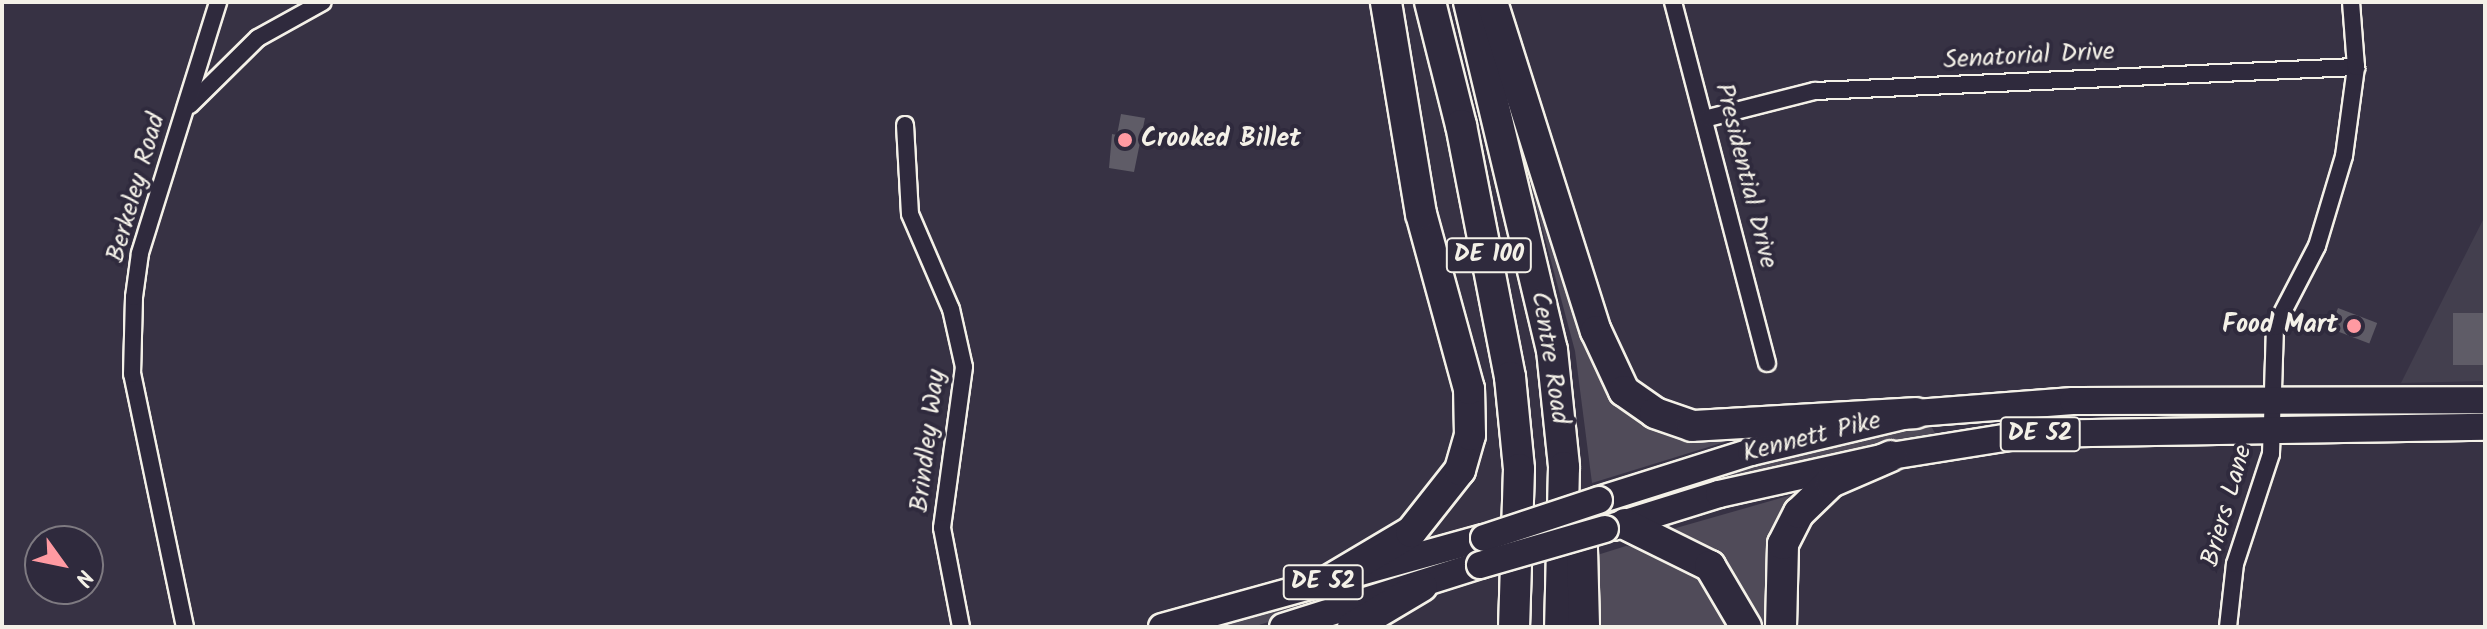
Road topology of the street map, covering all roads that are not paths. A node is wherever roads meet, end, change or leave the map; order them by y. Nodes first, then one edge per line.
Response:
1 (218, 2) edge
2 (323, 2) edge
3 (1386, 2) edge
4 (1430, 2) edge
5 (1469, 2) edge
6 (1492, 2) edge
7 (1673, 2) edge
8 (2351, 2) edge
9 (2356, 67) junction
10 (183, 114) junction
11 (1708, 118) junction
12 (905, 125) dead end
13 (1521, 206) junction
14 (1767, 363) dead end
15 (2272, 399) junction
16 (2485, 400) edge
17 (1916, 413) junction
18 (2273, 426) junction
19 (2479, 429) edge
20 (1891, 456) junction
21 (1519, 513) junction
22 (1615, 527) junction
23 (1330, 580) junction
24 (1422, 586) junction
25 (185, 627) edge
26 (961, 627) edge
27 (1162, 627) edge
28 (1283, 627) edge
29 (1353, 627) edge
30 (1492, 627) edge
31 (1514, 627) edge
32 (1560, 627) edge
33 (1584, 627) edge
34 (1746, 627) edge
35 (1781, 627) edge
36 (2228, 627) edge

1 - 10 street, Berkeley Road
2 - 10 street
3 - 23 highway
4 - 21 highway, Centre Road / DE 100
5 - 13 highway, Centre Road / DE 100
6 - 17 highway
7 - 11 street, Presidential Drive
8 - 9 street
9 - 11 street, Senatorial Drive
9 - 15 street
10 - 25 street, Berkeley Road
11 - 14 street, Presidential Drive
12 - 26 street, Brindley Way
13 - 32 highway, Centre Road / DE 100
13 - 33 highway
15 - 16 main road, Kennett Pike / DE 52
15 - 17 main road, Kennett Pike / DE 52
15 - 18 street, Briers Lane
17 - 23 main road, Kennett Pike / DE 52, bridge
18 - 19 main road, Kennett Pike / DE 52
18 - 20 main road, Kennett Pike / DE 52
18 - 36 street, Briers Lane
20 - 22 main road, Kennett Pike / DE 52
20 - 35 highway
21 - 30 highway
21 - 31 highway, Centre Road / DE 100
22 - 24 main road, Kennett Pike / DE 52, bridge
22 - 34 highway
23 - 27 main road, Kennett Pike / DE 52
24 - 28 main road, Kennett Pike / DE 52
24 - 29 highway

